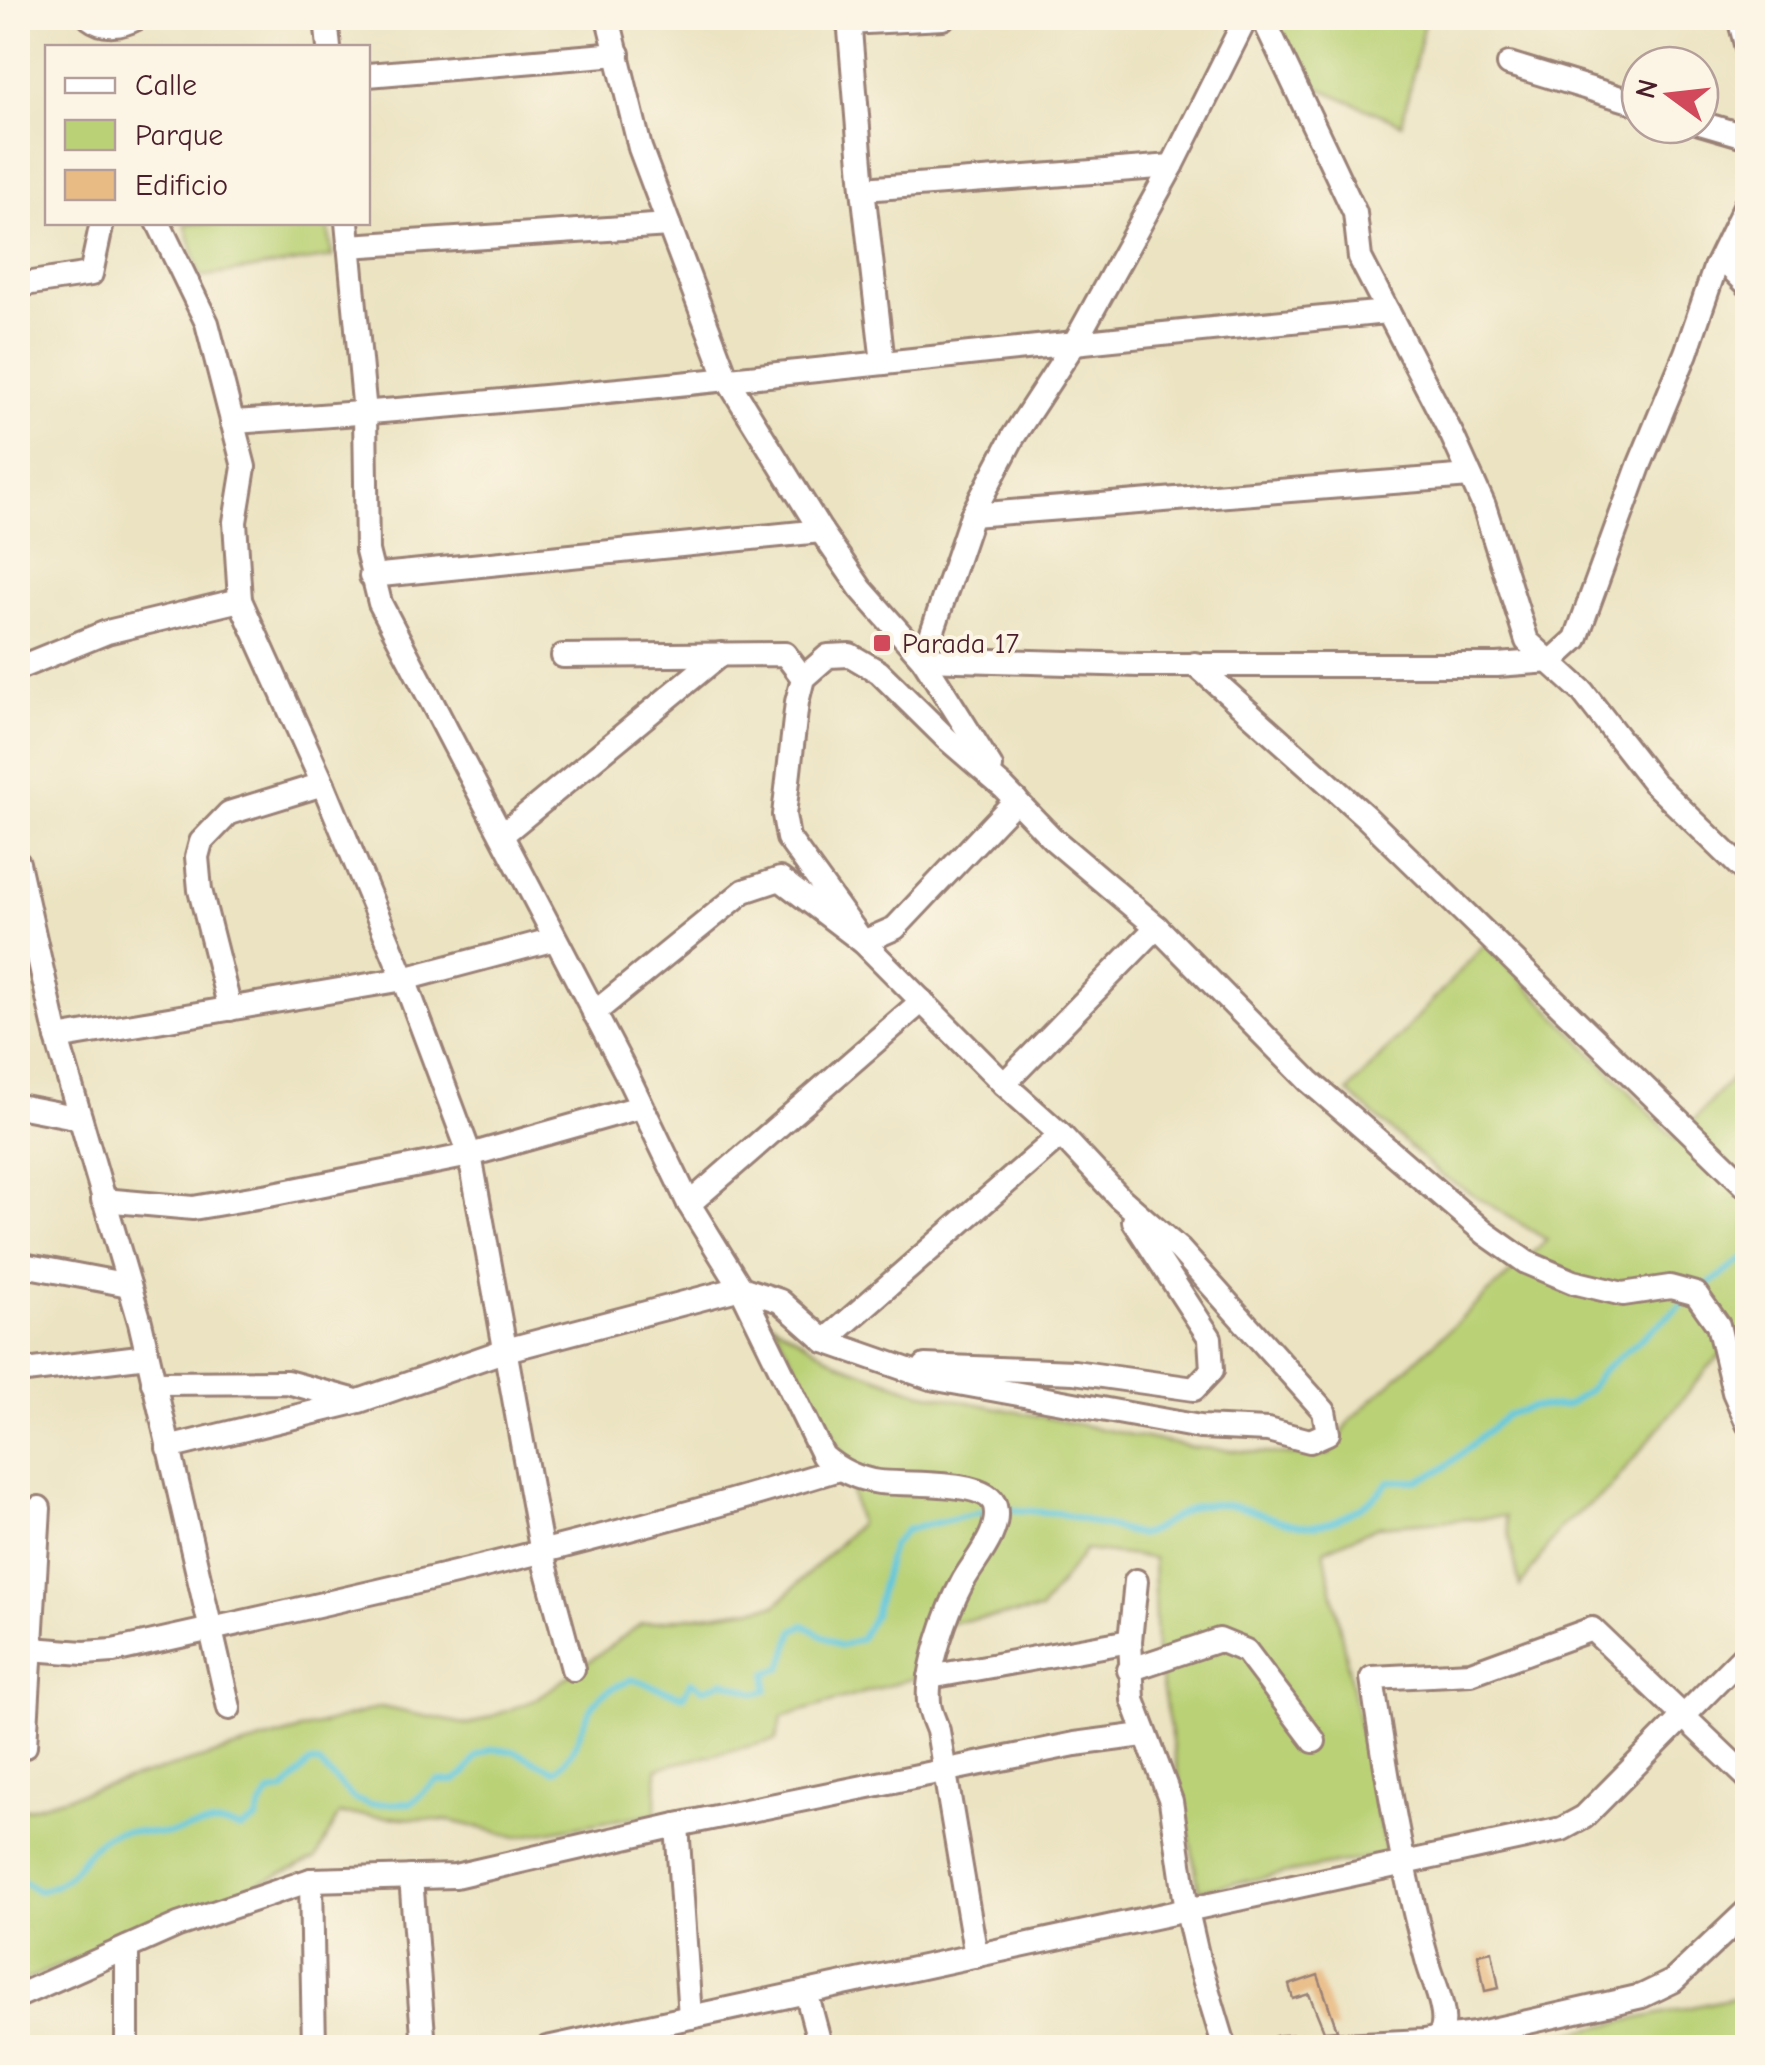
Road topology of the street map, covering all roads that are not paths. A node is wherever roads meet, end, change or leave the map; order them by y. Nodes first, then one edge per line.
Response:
1 (137, 18) edge
2 (326, 18) edge
3 (608, 18) edge
4 (944, 18) edge
5 (1246, 18) edge
6 (1264, 18) edge
7 (1739, 18) edge
8 (848, 20) edge
9 (96, 30) edge
10 (329, 45) edge
11 (1748, 52) edge
12 (618, 54) junction
13 (1508, 64) dead end
14 (370, 75) edge
15 (1620, 98) edge
16 (1720, 128) edge
17 (1748, 137) edge
18 (1172, 166) junction
19 (863, 189) junction
20 (1748, 200) edge
21 (101, 225) edge
22 (159, 225) edge
23 (669, 225) junction
24 (348, 234) edge
25 (1714, 268) junction
26 (18, 285) edge
27 (1748, 285) edge
28 (1388, 312) junction
29 (1074, 342) junction
30 (882, 363) junction
31 (728, 380) junction
32 (365, 413) junction
33 (232, 422) junction
34 (1470, 476) junction
35 (972, 516) junction
36 (821, 531) junction
37 (372, 576) junction
38 (240, 600) junction
39 (721, 654) junction
40 (563, 656) dead end
41 (923, 660) junction
42 (1552, 661) junction
43 (1195, 664) junction
44 (18, 668) edge
45 (803, 678) junction
46 (323, 784) junction
47 (1010, 794) junction
48 (502, 836) junction
49 (18, 864) edge
50 (1748, 874) edge
51 (1157, 928) junction
52 (556, 939) junction
53 (863, 942) junction
54 (404, 979) junction
55 (922, 1001) junction
56 (230, 1008) junction
57 (594, 1013) junction
58 (57, 1038) junction
59 (1004, 1084) junction
60 (18, 1106) edge
61 (640, 1107) junction
62 (80, 1118) junction
63 (1061, 1135) junction
64 (470, 1155) junction
65 (1748, 1188) edge
66 (1119, 1197) junction
67 (103, 1200) junction
68 (689, 1204) junction
69 (18, 1264) edge
70 (129, 1285) junction
71 (741, 1288) junction
72 (825, 1342) junction
73 (506, 1350) junction
74 (148, 1356) junction
75 (897, 1366) junction
76 (18, 1372) edge
77 (154, 1383) junction
78 (359, 1401) junction
79 (1748, 1424) edge
80 (168, 1448) junction
81 (838, 1469) junction
82 (39, 1508) dead end
83 (542, 1554) junction
84 (1136, 1582) dead end
85 (210, 1630) junction
86 (1130, 1640) junction
87 (24, 1649) edge
88 (1748, 1651) edge
89 (573, 1669) dead end
90 (1129, 1670) junction
91 (930, 1677) junction
92 (229, 1708) dead end
93 (1683, 1716) junction
94 (1144, 1735) junction
95 (1314, 1741) dead end
96 (25, 1746) dead end
97 (944, 1772) junction
98 (1748, 1778) edge
99 (677, 1824) junction
100 (1407, 1865) junction
101 (411, 1877) junction
102 (312, 1880) junction
103 (1748, 1910) edge
104 (1187, 1911) junction
105 (127, 1948) junction
106 (976, 1956) junction
107 (806, 1992) junction
108 (18, 1996) edge
109 (690, 2017) junction
110 (646, 2037) edge
111 (1436, 2038) junction
112 (128, 2048) edge
113 (314, 2048) edge
114 (424, 2048) edge
115 (547, 2048) edge
116 (821, 2048) edge
117 (1225, 2048) edge
118 (1280, 2048) edge

1 - 9 street
2 - 10 street
3 - 12 street
4 - 8 street
5 - 18 street
6 - 28 street
7 - 11 street
8 - 19 street
12 - 14 street
12 - 23 street
13 - 15 street
16 - 17 street
18 - 19 street
18 - 29 street
19 - 30 street
20 - 25 street
21 - 26 street
22 - 33 street
23 - 24 street
23 - 31 street
24 - 32 street
25 - 27 street
25 - 42 street
28 - 29 street
28 - 34 street
29 - 30 street
29 - 35 street
30 - 31 street
31 - 32 street
31 - 36 street
32 - 33 street
32 - 37 street
33 - 38 street
34 - 35 street
34 - 42 street
35 - 41 street
36 - 37 street
36 - 41 street
37 - 48 street
38 - 44 street
38 - 46 street
39 - 40 street
39 - 45 street
39 - 48 street
41 - 43 street
41 - 47 street
42 - 43 street
42 - 50 street
43 - 65 street
45 - 47 street
45 - 53 street
46 - 54 street
46 - 56 street
47 - 51 street
47 - 53 street
48 - 52 street
49 - 58 street
51 - 59 street
51 - 79 street
52 - 54 street
52 - 57 street
53 - 55 street
53 - 57 street
54 - 56 street
54 - 64 street
55 - 59 street
55 - 68 street
56 - 58 street
57 - 61 street
58 - 62 street
59 - 63 street
60 - 62 street
61 - 64 street
61 - 68 street
62 - 67 street
63 - 66 street
63 - 72 street
64 - 67 street
64 - 73 street
66 - 75 street
66 - 75 street
67 - 70 street
68 - 71 street
69 - 70 street
70 - 74 street
71 - 72 street
71 - 73 street
71 - 81 street
72 - 75 street
73 - 78 street
73 - 83 street
74 - 76 street
74 - 77 street
77 - 78 street
77 - 80 street
78 - 80 street
80 - 85 street
81 - 83 street
81 - 91 street
82 - 87 street
83 - 85 street
83 - 89 street
84 - 86 street
85 - 87 street
85 - 92 street
86 - 90 street
86 - 91 street
87 - 96 street
88 - 93 street
90 - 94 street
90 - 95 street
91 - 97 street
93 - 98 street
93 - 100 street
93 - 100 street
94 - 97 street
94 - 104 street
97 - 99 street
97 - 106 street
99 - 101 street
99 - 109 street
100 - 104 street
100 - 111 street
101 - 102 street
101 - 114 street
102 - 105 street
102 - 113 street
103 - 111 street
104 - 106 street
104 - 117 street
105 - 108 street
105 - 112 street
106 - 107 street
107 - 109 street
107 - 116 street
109 - 110 street
110 - 115 street
111 - 118 street

